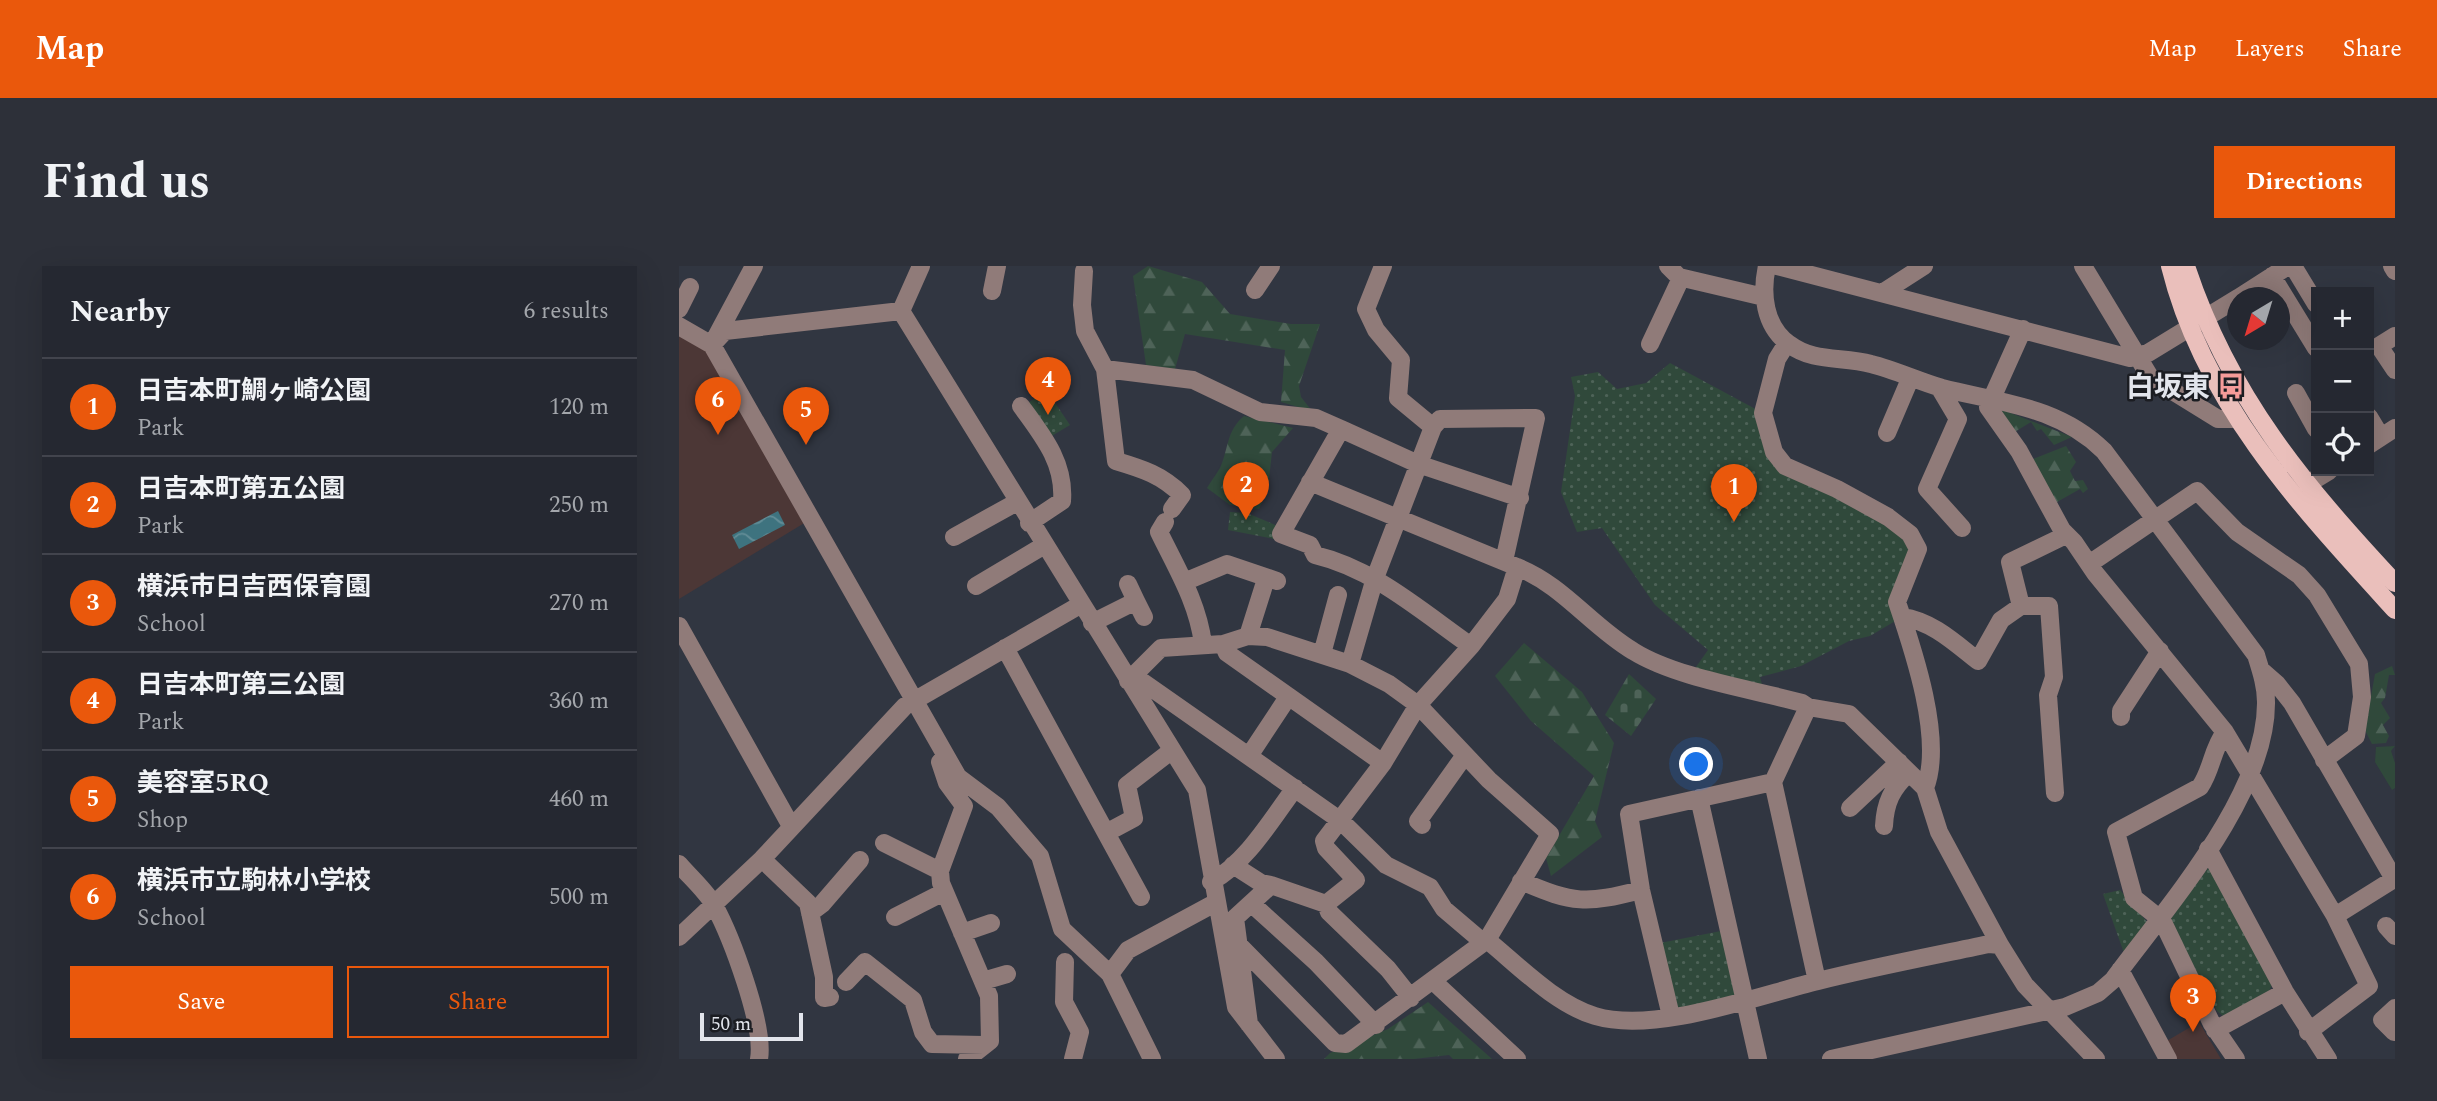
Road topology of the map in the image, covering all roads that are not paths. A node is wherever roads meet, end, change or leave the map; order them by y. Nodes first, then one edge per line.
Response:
1 (754, 266) edge
2 (921, 266) edge
3 (997, 266) edge
4 (1271, 266) edge
5 (1383, 266) edge
6 (1767, 266) edge
7 (1777, 266) edge
8 (1924, 266) edge
9 (2083, 266) edge
10 (2171, 266) edge
11 (2186, 266) edge
12 (2290, 266) edge
13 (2392, 266) edge
14 (1084, 271) dead end
15 (2395, 271) edge
16 (1674, 272) edge
17 (2272, 276) junction
18 (690, 287) dead end
19 (2255, 287) edge
20 (1255, 290) dead end
21 (992, 291) dead end
22 (1882, 293) junction
23 (1764, 297) junction
24 (2311, 297) edge
25 (2227, 305) edge
26 (679, 309) edge
27 (901, 311) junction
28 (2196, 324) junction
29 (679, 326) edge
30 (2023, 329) junction
31 (2395, 336) edge
32 (2311, 340) edge
33 (1787, 343) junction
34 (1650, 344) dead end
35 (712, 345) junction
36 (2140, 356) junction
37 (1105, 369) junction
38 (2395, 370) edge
39 (1910, 379) junction
40 (1938, 387) junction
41 (2296, 393) dead end
42 (1991, 396) junction
43 (1021, 406) dead end
44 (2238, 419) junction
45 (2311, 420) edge
46 (1433, 427) junction
47 (1341, 429) junction
48 (1887, 433) dead end
49 (1418, 464) junction
50 (2321, 476) edge
51 (1310, 482) junction
52 (2299, 489) junction
53 (1520, 498) junction
54 (1017, 502) junction
55 (1397, 519) junction
56 (2156, 520) junction
57 (1029, 523) junction
58 (1962, 528) dead end
59 (2066, 535) junction
60 (954, 537) dead end
61 (1044, 545) junction
62 (1511, 564) junction
63 (2089, 564) junction
64 (1375, 578) junction
65 (1184, 582) junction
66 (2395, 583) edge
67 (1128, 584) dead end
68 (976, 586) dead end
69 (1338, 595) dead end
70 (1080, 606) junction
71 (2021, 606) junction
72 (2395, 610) edge
73 (1902, 617) junction
74 (1092, 623) junction
75 (679, 626) edge
76 (1248, 636) junction
77 (1203, 644) junction
78 (1223, 644) junction
79 (1471, 646) junction
80 (1005, 648) junction
81 (2159, 651) junction
82 (1322, 654) junction
83 (687, 658) edge
84 (1350, 664) junction
85 (2261, 670) junction
86 (1128, 681) junction
87 (1288, 697) junction
88 (913, 701) junction
89 (1418, 705) junction
90 (1808, 707) junction
91 (2120, 717) dead end
92 (2225, 733) junction
93 (934, 735) junction
94 (1171, 751) junction
95 (1465, 755) junction
96 (1249, 756) junction
97 (2324, 760) junction
98 (1383, 763) junction
99 (1904, 768) junction
100 (2250, 772) junction
101 (1773, 782) junction
102 (1295, 788) junction
103 (1925, 788) junction
104 (2055, 793) dead end
105 (1699, 797) junction
106 (1850, 808) dead end
107 (1341, 821) junction
108 (1422, 825) dead end
109 (1884, 825) dead end
110 (791, 826) junction
111 (1106, 833) junction
112 (884, 843) dead end
113 (2208, 849) junction
114 (762, 859) junction
115 (860, 860) dead end
116 (679, 864) edge
117 (1233, 865) junction
118 (940, 871) junction
119 (1521, 881) junction
120 (1211, 882) junction
121 (1271, 886) junction
122 (1641, 890) junction
123 (944, 892) junction
124 (1141, 897) dead end
125 (1215, 903) junction
126 (713, 904) junction
127 (1252, 904) junction
128 (1326, 904) junction
129 (810, 913) junction
130 (895, 916) dead end
131 (2335, 916) junction
132 (2160, 917) junction
133 (991, 923) dead end
134 (962, 933) junction
135 (679, 937) edge
136 (1485, 941) junction
137 (1239, 945) junction
138 (2000, 945) junction
139 (1065, 961) dead end
140 (2120, 970) junction
141 (1007, 974) dead end
142 (1110, 974) junction
143 (983, 981) junction
144 (1433, 981) junction
145 (1817, 981) junction
146 (846, 982) dead end
147 (2285, 992) junction
148 (830, 998) dead end
149 (1411, 998) junction
150 (1746, 1000) junction
151 (2395, 1008) edge
152 (2047, 1011) junction
153 (1671, 1016) junction
154 (1249, 1024) junction
155 (1376, 1025) junction
156 (2215, 1030) junction
157 (2308, 1032) junction
158 (2394, 1032) edge
159 (974, 1054) edge
160 (1880, 1054) edge
161 (759, 1059) edge
162 (1073, 1059) edge
163 (1152, 1059) edge
164 (1276, 1059) edge
165 (1517, 1059) edge
166 (1758, 1059) edge
167 (1831, 1059) edge
168 (2096, 1059) edge
169 (2168, 1059) edge
170 (2236, 1059) edge
171 (2328, 1059) edge

1 - 35 street
2 - 27 street
3 - 21 street
4 - 20 street
5 - 46 street
6 - 23 street
7 - 22 street
8 - 22 street
9 - 36 street
10 - 28 main road
11 - 28 main road
12 - 17 street
12 - 24 street
13 - 15 street
14 - 37 street
16 - 23 street
16 - 34 street
17 - 19 street
17 - 32 street
18 - 26 street
22 - 30 street
23 - 33 street
25 - 28 street
27 - 35 street
27 - 54 street
28 - 36 street
28 - 44 main road
28 - 52 main road
29 - 35 street
30 - 36 street
30 - 42 street
31 - 38 street
33 - 39 street
33 - 73 street
35 - 88 street
36 - 44 street
37 - 47 street
37 - 65 street
39 - 40 street
39 - 48 street
40 - 42 street
40 - 58 street
41 - 45 street
42 - 56 street
42 - 59 street
43 - 57 street
44 - 52 main road
46 - 49 street
46 - 53 street
47 - 49 street
47 - 51 street
49 - 53 street
49 - 55 street
50 - 52 street
51 - 55 street
51 - 64 street
52 - 66 main road
52 - 72 main road
53 - 62 street
54 - 57 street
54 - 60 street
55 - 62 street
55 - 64 street
56 - 63 street
56 - 85 street
56 - 97 street
57 - 61 street
59 - 63 street
59 - 71 street
61 - 68 street
61 - 70 street
62 - 79 street
62 - 90 street
63 - 81 street
64 - 79 street
64 - 84 street
65 - 76 street
65 - 77 street
67 - 74 street
69 - 82 street
70 - 74 street
70 - 80 street
71 - 73 street
71 - 104 street
73 - 103 street
74 - 86 street
75 - 83 street
76 - 78 street
76 - 82 street
77 - 78 street
77 - 86 street
78 - 87 street
79 - 89 street
80 - 88 street
80 - 111 street
81 - 91 street
81 - 92 street
82 - 84 street
83 - 110 street
84 - 89 street
85 - 97 street
85 - 100 street
86 - 94 street
86 - 96 street
87 - 96 street
87 - 98 street
88 - 93 street
88 - 110 street
89 - 95 street
89 - 98 street
90 - 99 street
90 - 101 street
92 - 100 street
92 - 132 street
93 - 118 street
93 - 142 street
94 - 111 street
94 - 120 street
95 - 108 street
95 - 119 street
96 - 102 street
97 - 131 street
98 - 107 street
99 - 103 street
99 - 106 street
99 - 109 street
100 - 113 street
100 - 131 street
101 - 105 street
101 - 145 street
102 - 107 street
102 - 117 street
103 - 138 street
105 - 122 street
105 - 150 street
107 - 128 street
107 - 136 street
110 - 114 street
111 - 124 street
112 - 118 street
113 - 132 street
113 - 147 street
114 - 126 street
114 - 129 street
115 - 129 street
116 - 126 street
117 - 120 street
117 - 121 street
118 - 123 street
119 - 122 street
119 - 136 street
120 - 125 street
121 - 127 street
121 - 128 street
122 - 153 street
123 - 130 street
123 - 134 street
125 - 142 street
125 - 154 street
126 - 135 street
126 - 161 street
127 - 137 street
127 - 155 street
128 - 149 street
129 - 148 street
131 - 157 street
132 - 140 street
132 - 156 street
133 - 134 street
134 - 143 street
136 - 144 street
136 - 153 street
137 - 154 street
137 - 155 street
138 - 145 street
138 - 152 street
139 - 162 street
140 - 152 street
140 - 169 street
141 - 143 street
142 - 163 street
143 - 159 street
144 - 149 street
144 - 165 street
145 - 150 street
146 - 159 street
147 - 156 street
147 - 157 street
149 - 155 street
150 - 153 street
150 - 166 street
151 - 158 street
152 - 160 street
152 - 168 street
154 - 164 street
156 - 170 street
157 - 171 street
160 - 167 street

